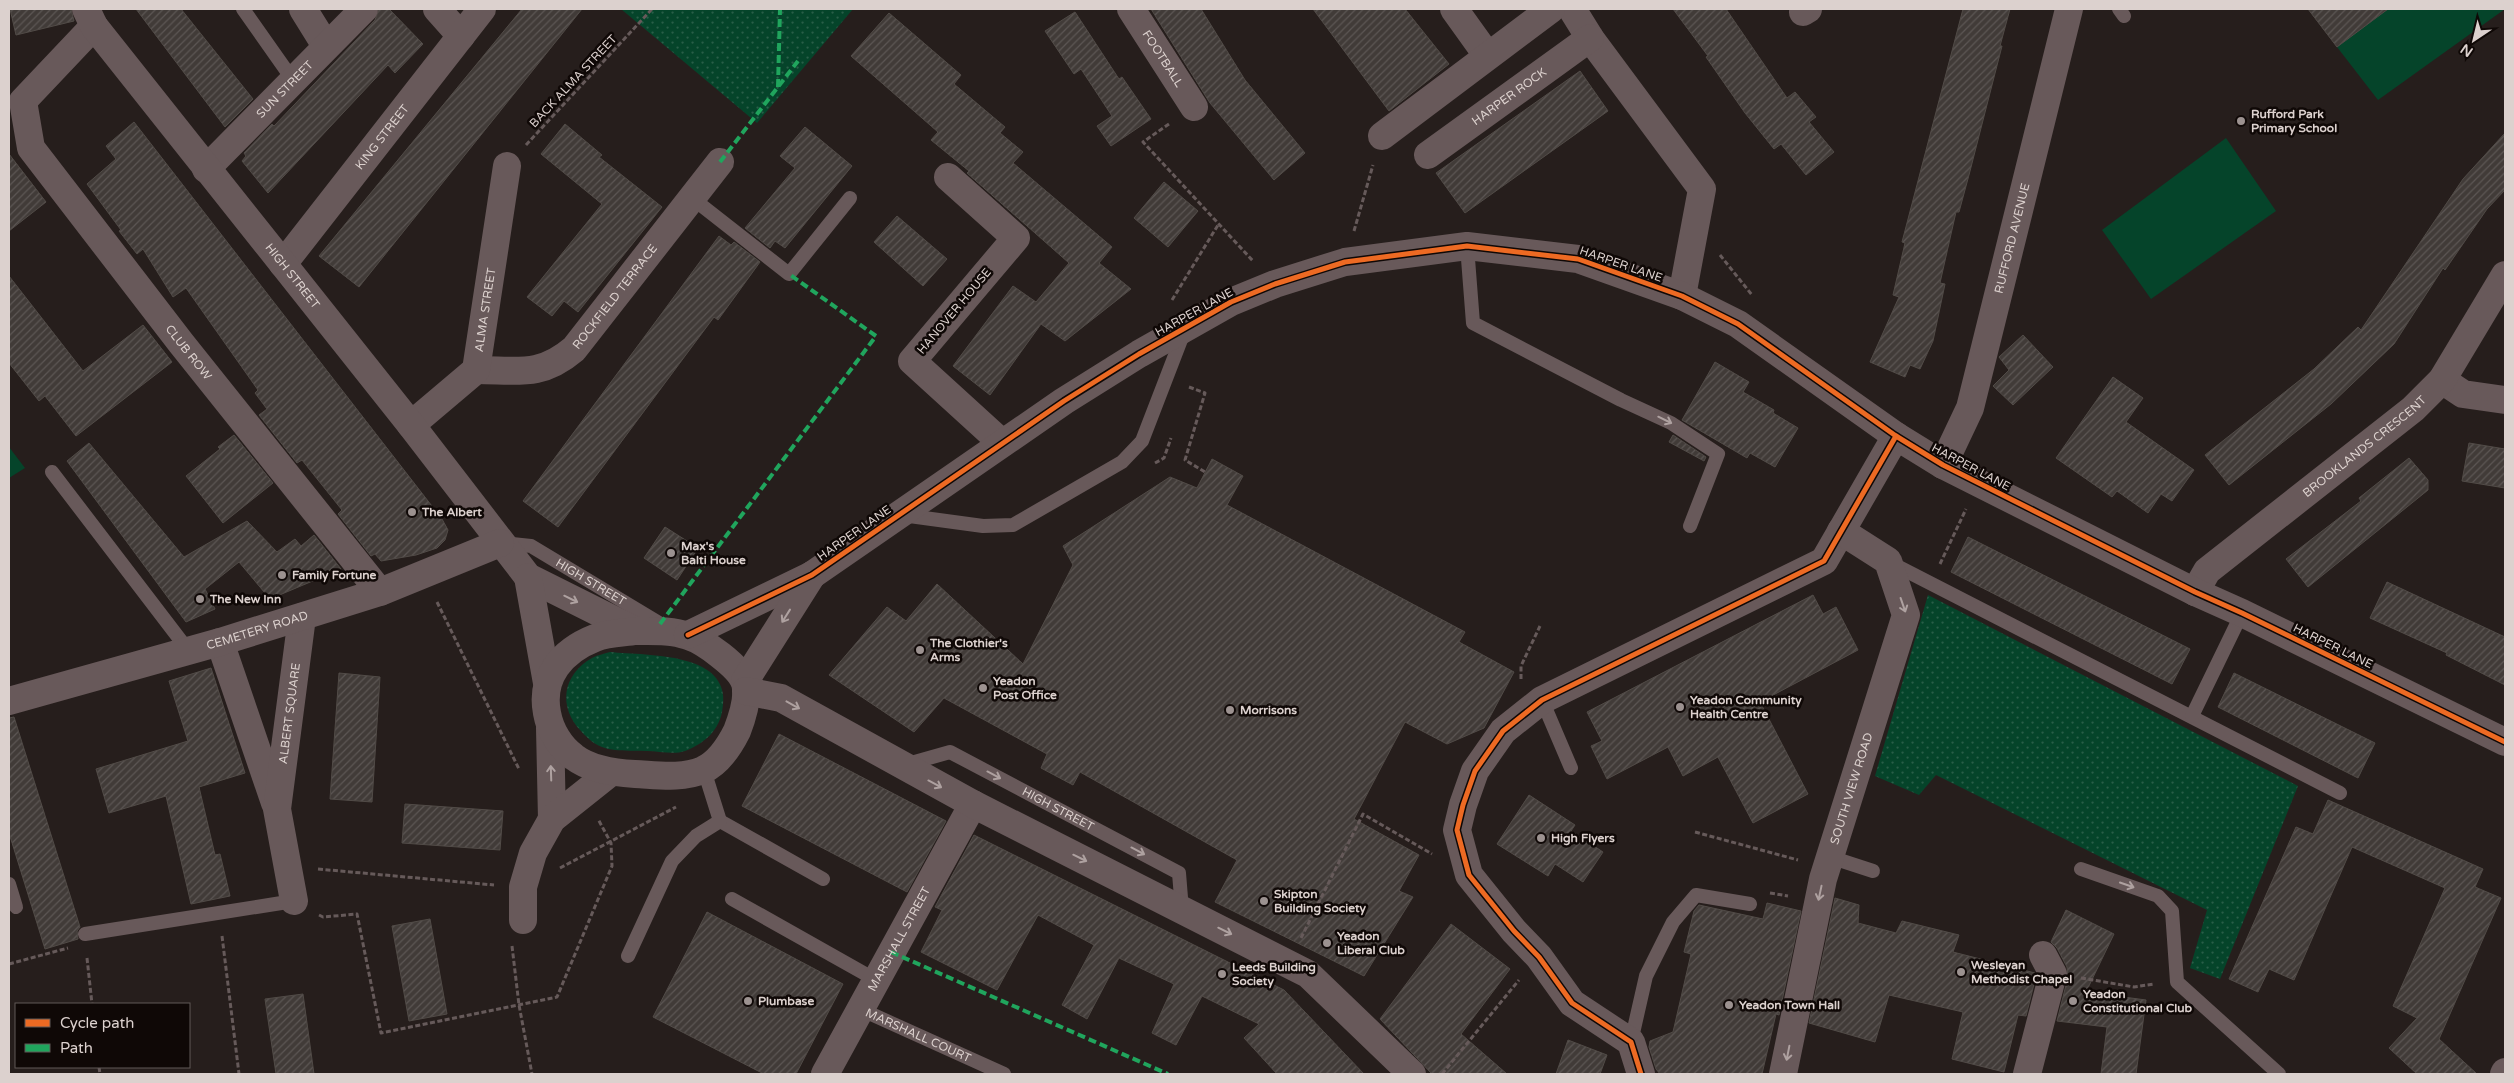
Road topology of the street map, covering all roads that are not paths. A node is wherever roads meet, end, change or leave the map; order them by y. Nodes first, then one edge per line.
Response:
1 (243, 9) edge
2 (303, 9) edge
3 (364, 9) edge
4 (437, 9) edge
5 (482, 9) edge
6 (1131, 9) edge
7 (1454, 9) edge
8 (1552, 9) edge
9 (1572, 9) edge
10 (2069, 9) edge
11 (90, 17) edge
12 (460, 36) junction
13 (1590, 38) junction
14 (326, 46) junction
15 (1487, 55) junction
16 (293, 80) junction
17 (16, 102) edge
18 (1194, 107) road end
19 (1382, 136) road end
20 (1428, 155) dead end
21 (720, 162) dead end
22 (507, 166) road end
23 (206, 169) junction
24 (948, 177) dead end
25 (692, 198) junction
26 (850, 198) dead end
27 (1467, 246) junction
28 (282, 264) junction
29 (2505, 275) edge
30 (1682, 296) junction
31 (1186, 327) junction
32 (476, 370) junction
33 (2442, 380) junction
34 (2505, 400) edge
35 (411, 425) junction
36 (1896, 436) junction
37 (1002, 443) junction
38 (1943, 465) junction
39 (52, 472) dead end
40 (897, 514) junction
41 (1690, 526) dead end
42 (1841, 531) junction
43 (500, 543) junction
44 (1888, 561) junction
45 (812, 574) junction
46 (528, 578) junction
47 (380, 592) junction
48 (2195, 592) junction
49 (2242, 613) junction
50 (302, 616) junction
51 (636, 631) junction
52 (682, 634) junction
53 (220, 642) junction
54 (188, 650) junction
55 (547, 683) junction
56 (746, 686) junction
57 (9, 701) edge
58 (1538, 703) junction
59 (2192, 716) junction
60 (550, 728) junction
61 (2505, 742) edge
62 (900, 766) junction
63 (1570, 768) dead end
64 (704, 770) junction
65 (611, 772) junction
66 (2340, 793) dead end
67 (973, 804) junction
68 (559, 805) junction
69 (277, 810) junction
70 (720, 821) junction
71 (1830, 856) junction
72 (2081, 869) dead end
73 (1873, 871) dead end
74 (823, 878) dead end
75 (9, 884) edge
76 (732, 899) dead end
77 (294, 900) joint
78 (1750, 904) road end
79 (16, 907) dead end
80 (1182, 910) junction
81 (523, 920) road end
82 (85, 939) road end
83 (628, 956) dead end
84 (2048, 964) road end
85 (876, 980) junction
86 (860, 1009) junction
87 (1631, 1042) junction
88 (825, 1074) edge
89 (1004, 1074) edge
90 (1412, 1074) edge
91 (1641, 1074) edge
92 (1783, 1074) edge
93 (2027, 1074) edge
94 (2279, 1074) edge

1 - 16 lane
2 - 14 street
3 - 14 street, SUN STREET
4 - 12 street
5 - 12 street, KING STREET
6 - 18 street, FOOTBALL
7 - 15 street
8 - 15 street
9 - 13 street
10 - 38 street, RUFFORD AVENUE
11 - 17 street, CLUB ROW
11 - 23 street, HIGH STREET
12 - 28 street, KING STREET
13 - 20 street, HARPER ROCK
13 - 30 street
14 - 16 street, SUN STREET
15 - 19 street
16 - 23 street, SUN STREET
17 - 47 street, CLUB ROW
21 - 25 street, ROCKFIELD TERRACE
22 - 32 street, ALMA STREET
23 - 28 street, HIGH STREET
24 - 37 street, HANOVER HOUSE
25 - 26 lane
25 - 32 street, ROCKFIELD TERRACE
27 - 30 street, HARPER LANE
27 - 31 street, HARPER LANE
27 -> 41 lane
28 - 35 street, HIGH STREET
29 - 33 street, BROOKLANDS CRESCENT
30 - 36 street, HARPER LANE
31 - 37 street, HARPER LANE
31 - 40 lane
32 - 35 street, ALMA STREET
33 - 34 street
33 - 48 street, BROOKLANDS CRESCENT
35 - 43 street, HIGH STREET
36 - 38 street, HARPER LANE
36 - 42 street
37 - 40 street, HARPER LANE
38 - 48 street, HARPER LANE
39 - 54 lane
40 - 45 street, HARPER LANE
42 - 44 street
42 - 58 street
43 - 46 street, HIGH STREET
43 - 47 street, CEMETERY ROAD
43 - 52 lane, HIGH STREET
44 - 59 lane
44 -> 71 street, SOUTH VIEW ROAD
45 - 52 street, HARPER LANE
45 -> 56 street, HARPER LANE
46 -> 51 street, HIGH STREET
46 - 55 street, HIGH STREET
47 - 50 street, CEMETERY ROAD
48 - 49 street, HARPER LANE
49 - 59 lane
49 - 61 street, HARPER LANE
50 - 53 street, CEMETERY ROAD
50 - 69 street, ALBERT SQUARE
51 - 52 street, HIGH STREET
51 - 55 street, HIGH STREET
52 - 56 street, HIGH STREET
53 - 54 street, CEMETERY ROAD
53 - 69 street, ALBERT SQUARE
54 - 57 street, CEMETERY ROAD
55 - 60 street, HIGH STREET
56 -> 62 street
56 - 64 street
58 - 63 lane
58 - 87 street
59 - 66 lane
60 - 65 street, HIGH STREET
68 -> 60 street
62 -> 67 street
62 -> 80 lane, HIGH STREET
64 - 65 street, HIGH STREET
64 - 70 lane
65 - 68 street
67 -> 80 street
67 - 85 street, MARSHALL STREET
68 - 81 street
69 - 77 street, ALBERT SQUARE
70 - 74 lane
70 - 83 lane
71 - 73 lane
71 -> 92 street, SOUTH VIEW ROAD
72 -> 94 lane
75 - 79 lane
76 - 85 lane
77 - 82 lane
78 - 87 lane
80 -> 90 street
84 - 93 street
85 - 86 street, MARSHALL STREET
86 - 88 street, MARSHALL STREET
86 - 89 lane, MARSHALL COURT
87 - 91 street

